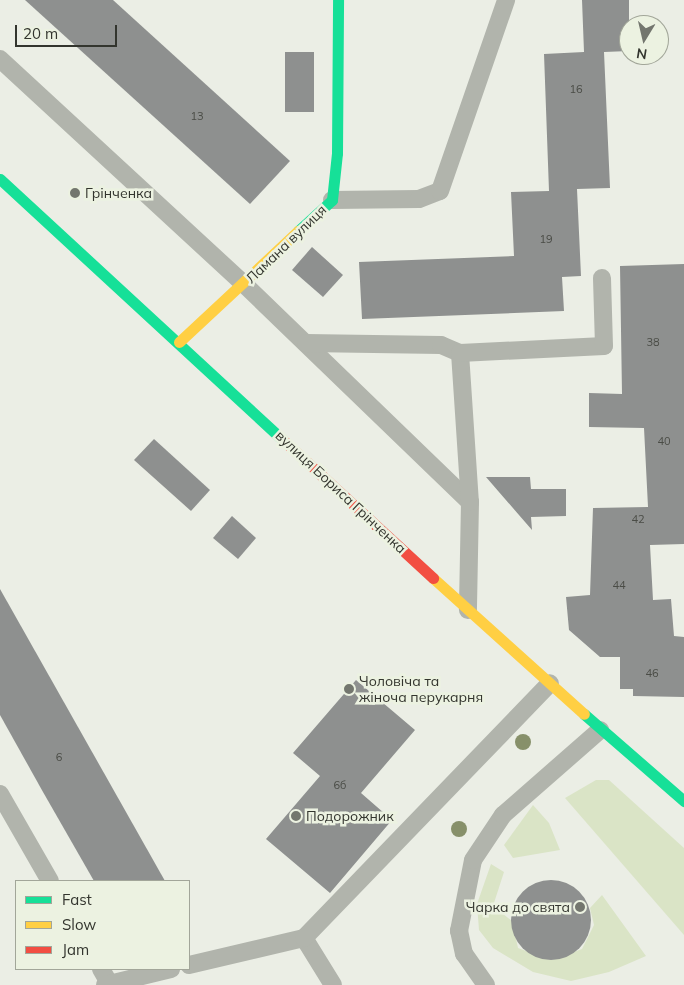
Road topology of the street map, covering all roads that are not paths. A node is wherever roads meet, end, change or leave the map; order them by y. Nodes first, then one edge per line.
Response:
1 (338, 0) edge
2 (506, 0) edge
3 (0, 59) edge
4 (0, 179) edge
5 (332, 200) junction
6 (602, 278) dead end
7 (244, 284) junction
8 (179, 342) junction
9 (306, 343) junction
10 (460, 353) junction
11 (470, 502) junction
12 (468, 610) junction
13 (550, 683) junction
14 (600, 730) junction
15 (0, 794) edge
16 (684, 801) edge
17 (49, 880) edge
18 (304, 938) junction
19 (190, 965) edge
20 (164, 970) edge
21 (105, 979) edge
22 (333, 985) edge
23 (486, 985) edge

1 - 5 main road, Ламана вулиця
2 - 5 lane
3 - 7 lane
4 - 8 main road, вулиця Бориса Грінченка
5 - 7 main road, Ламана вулиця
6 - 10 lane
7 - 8 main road, Ламана вулиця
7 - 9 lane
8 - 12 main road, вулиця Бориса Грінченка
9 - 10 lane
9 - 11 lane
10 - 11 lane
11 - 12 lane
12 - 13 main road, вулиця Бориса Грінченка
13 - 14 main road, вулиця Бориса Грінченка
13 - 18 lane
14 - 16 main road, вулиця Бориса Грінченка
14 - 23 lane
15 - 17 lane
18 - 19 lane
18 - 22 lane
20 - 21 lane

